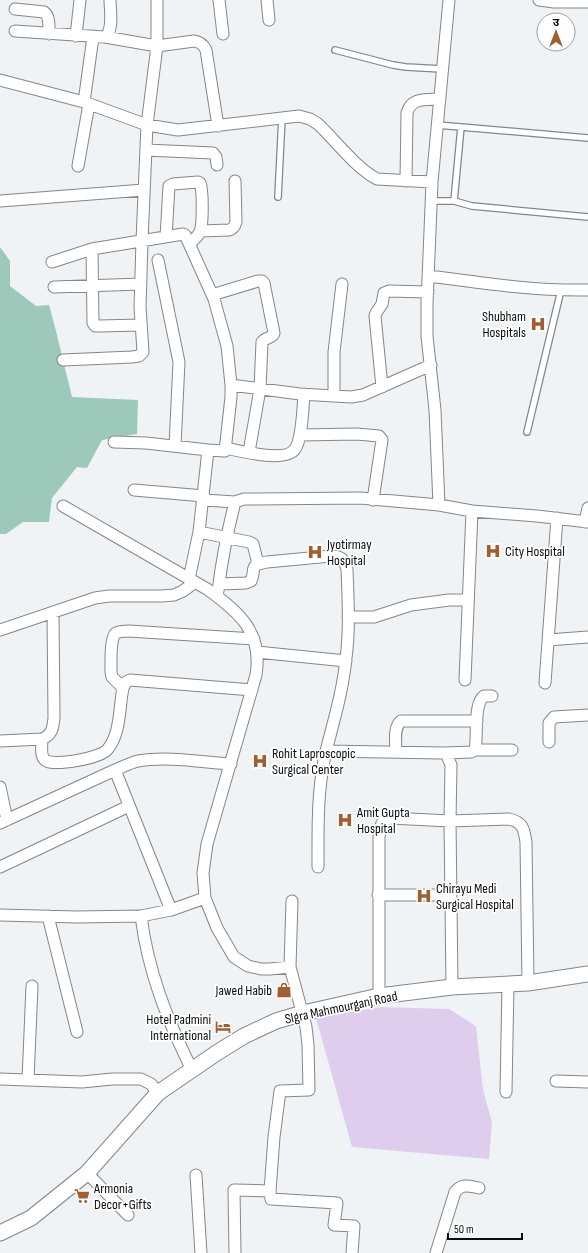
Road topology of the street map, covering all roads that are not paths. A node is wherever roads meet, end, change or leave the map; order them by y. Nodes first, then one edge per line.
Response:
1 (80, 0) edge
2 (110, 0) edge
3 (157, 0) edge
4 (219, 0) edge
5 (267, 0) edge
6 (449, 0) edge
7 (539, 0) edge
8 (588, 2) edge
9 (15, 9) dead end
10 (269, 20) dead end
11 (16, 31) dead end
12 (49, 34) junction
13 (223, 34) dead end
14 (76, 36) junction
15 (93, 37) junction
16 (105, 37) junction
17 (157, 46) junction
18 (335, 50) dead end
19 (442, 69) junction
20 (0, 80) edge
21 (440, 99) junction
22 (87, 103) junction
23 (282, 117) junction
24 (147, 125) junction
25 (437, 125) junction
26 (218, 126) junction
27 (461, 127) junction
28 (588, 138) edge
29 (146, 150) junction
30 (217, 165) dead end
31 (78, 166) dead end
32 (235, 181) dead end
33 (406, 181) junction
34 (432, 182) junction
35 (144, 190) junction
36 (278, 197) dead end
37 (0, 201) edge
38 (432, 201) junction
39 (454, 201) junction
40 (588, 217) edge
41 (200, 231) junction
42 (166, 237) junction
43 (142, 241) junction
44 (190, 244) junction
45 (92, 249) junction
46 (158, 260) dead end
47 (52, 262) dead end
48 (428, 276) junction
49 (141, 284) junction
50 (342, 284) dead end
51 (92, 285) junction
52 (54, 287) dead end
53 (561, 290) junction
54 (588, 290) edge
55 (428, 292) junction
56 (212, 295) junction
57 (141, 325) junction
58 (63, 360) dead end
59 (431, 364) junction
60 (231, 385) junction
61 (382, 386) junction
62 (260, 389) junction
63 (304, 394) junction
64 (334, 396) junction
65 (527, 432) dead end
66 (300, 435) junction
67 (114, 442) dead end
68 (175, 446) junction
69 (226, 448) junction
70 (208, 450) junction
71 (249, 452) junction
72 (134, 490) dead end
73 (204, 498) junction
74 (373, 500) junction
75 (235, 502) junction
76 (439, 505) junction
77 (63, 506) dead end
78 (588, 508) edge
79 (472, 511) junction
80 (557, 518) junction
81 (586, 522) edge
82 (199, 532) junction
83 (226, 537) junction
84 (258, 564) junction
85 (192, 580) junction
86 (219, 584) junction
87 (218, 597) junction
88 (468, 600) junction
89 (53, 613) junction
90 (348, 617) junction
91 (0, 630) edge
92 (588, 637) edge
93 (254, 639) junction
94 (548, 640) junction
95 (257, 652) junction
96 (346, 661) junction
97 (465, 680) dead end
98 (545, 683) dead end
99 (123, 688) junction
100 (252, 690) junction
101 (492, 696) dead end
102 (588, 715) edge
103 (477, 721) junction
104 (42, 739) junction
105 (0, 741) edge
106 (549, 742) dead end
107 (475, 750) junction
108 (512, 750) dead end
109 (326, 751) junction
110 (396, 752) junction
111 (446, 753) junction
112 (231, 764) junction
113 (115, 770) junction
114 (0, 787) edge
115 (129, 806) junction
116 (4, 821) edge
117 (450, 821) junction
118 (0, 867) edge
119 (318, 867) dead end
120 (378, 895) junction
121 (451, 895) junction
122 (205, 898) junction
123 (292, 901) dead end
124 (171, 910) junction
125 (0, 915) edge
126 (48, 916) junction
127 (141, 916) junction
128 (290, 967) junction
129 (588, 974) edge
130 (528, 983) junction
131 (508, 984) junction
132 (32, 986) dead end
133 (452, 987) junction
134 (379, 996) junction
135 (303, 1013) junction
136 (78, 1032) dead end
137 (192, 1070) junction
138 (0, 1079) edge
139 (28, 1080) junction
140 (556, 1081) dead end
141 (588, 1082) edge
142 (506, 1092) dead end
143 (158, 1093) junction
144 (87, 1173) junction
145 (196, 1175) dead end
146 (479, 1188) dead end
147 (270, 1191) junction
148 (128, 1215) dead end
149 (0, 1233) edge
150 (201, 1253) edge
151 (235, 1253) edge
152 (352, 1253) edge
153 (436, 1253) edge

1 - 14 street
2 - 16 street
3 - 17 street
4 - 13 street
5 - 10 street
6 - 19 street
7 - 8 street
9 - 12 street
11 - 12 street
12 - 14 street
14 - 15 street
15 - 16 street
15 - 22 street
16 - 17 street
17 - 24 street
17 - 26 street
18 - 19 lane
19 - 21 street
20 - 22 street
21 - 25 street
21 - 33 street
22 - 24 street
22 - 31 street
23 - 26 street
23 - 33 street
23 - 36 lane
24 - 26 street
24 - 29 street
25 - 27 lane
25 - 34 street
27 - 28 lane
27 - 39 lane
29 - 30 street
29 - 35 street
32 - 41 street
33 - 34 street
34 - 38 street
35 - 37 street
35 - 43 street
38 - 39 lane
38 - 48 street
39 - 40 lane
41 - 42 street
41 - 44 street
42 - 43 street
42 - 44 street
43 - 45 street
43 - 49 street
44 - 56 street
45 - 47 street
45 - 51 street
46 - 68 street
48 - 53 street
48 - 55 street
49 - 51 street
49 - 57 street
50 - 64 street
51 - 52 street
51 - 57 street
53 - 54 street
53 - 65 lane
55 - 59 street
55 - 61 street
56 - 60 street
56 - 62 street
57 - 58 street
59 - 61 street
59 - 76 street
60 - 62 street
60 - 69 street
61 - 64 street
62 - 63 street
62 - 71 street
63 - 64 street
63 - 66 street
66 - 71 street
66 - 74 street
67 - 68 street
68 - 70 street
69 - 70 street
69 - 71 street
70 - 73 street
72 - 73 street
73 - 75 street
73 - 82 street
74 - 75 street
74 - 76 street
75 - 83 street
76 - 79 street
77 - 85 street
78 - 81 street
79 - 80 street
79 - 88 street
80 - 81 street
80 - 94 street
82 - 83 street
82 - 85 street
83 - 84 street
83 - 86 street
84 - 86 street
84 - 90 street
85 - 87 street
85 - 89 street
86 - 87 street
87 - 93 street
88 - 90 street
88 - 97 street
89 - 91 street
89 - 104 street
90 - 96 street
92 - 94 street
93 - 95 street
93 - 99 street
94 - 98 street
95 - 96 street
95 - 100 street
96 - 109 street
99 - 100 street
99 - 104 street
100 - 112 street
101 - 103 street
102 - 106 street
103 - 107 street
103 - 110 street
104 - 105 street
107 - 108 street
107 - 111 street
109 - 110 street
109 - 119 street
110 - 111 street
111 - 117 street
112 - 113 street
112 - 122 street
113 - 115 street
113 - 116 street
114 - 116 street
115 - 118 street
115 - 124 street
117 - 120 street
117 - 121 street
117 - 130 street
120 - 121 street
120 - 134 street
121 - 133 street
122 - 124 street
122 - 128 street
123 - 128 street
124 - 127 street
125 - 126 street
126 - 127 street
126 - 136 street
127 - 137 street
128 - 135 street
129 - 130 street, SIgra Mahmourganj Road
130 - 131 street, SIgra Mahmourganj Road
131 - 133 street, SIgra Mahmourganj Road
131 - 142 street
132 - 139 street
133 - 134 street, SIgra Mahmourganj Road
134 - 135 street, SIgra Mahmourganj Road
135 - 137 street, SIgra Mahmourganj Road
135 - 147 street
137 - 143 street, SIgra Mahmourganj Road
138 - 139 street
139 - 143 street
140 - 141 street
143 - 144 street, SIgra Mahmourganj Road
144 - 148 street
144 - 149 street, SIgra Mahmourganj Road
145 - 150 street
146 - 153 street
147 - 151 street
147 - 152 street

